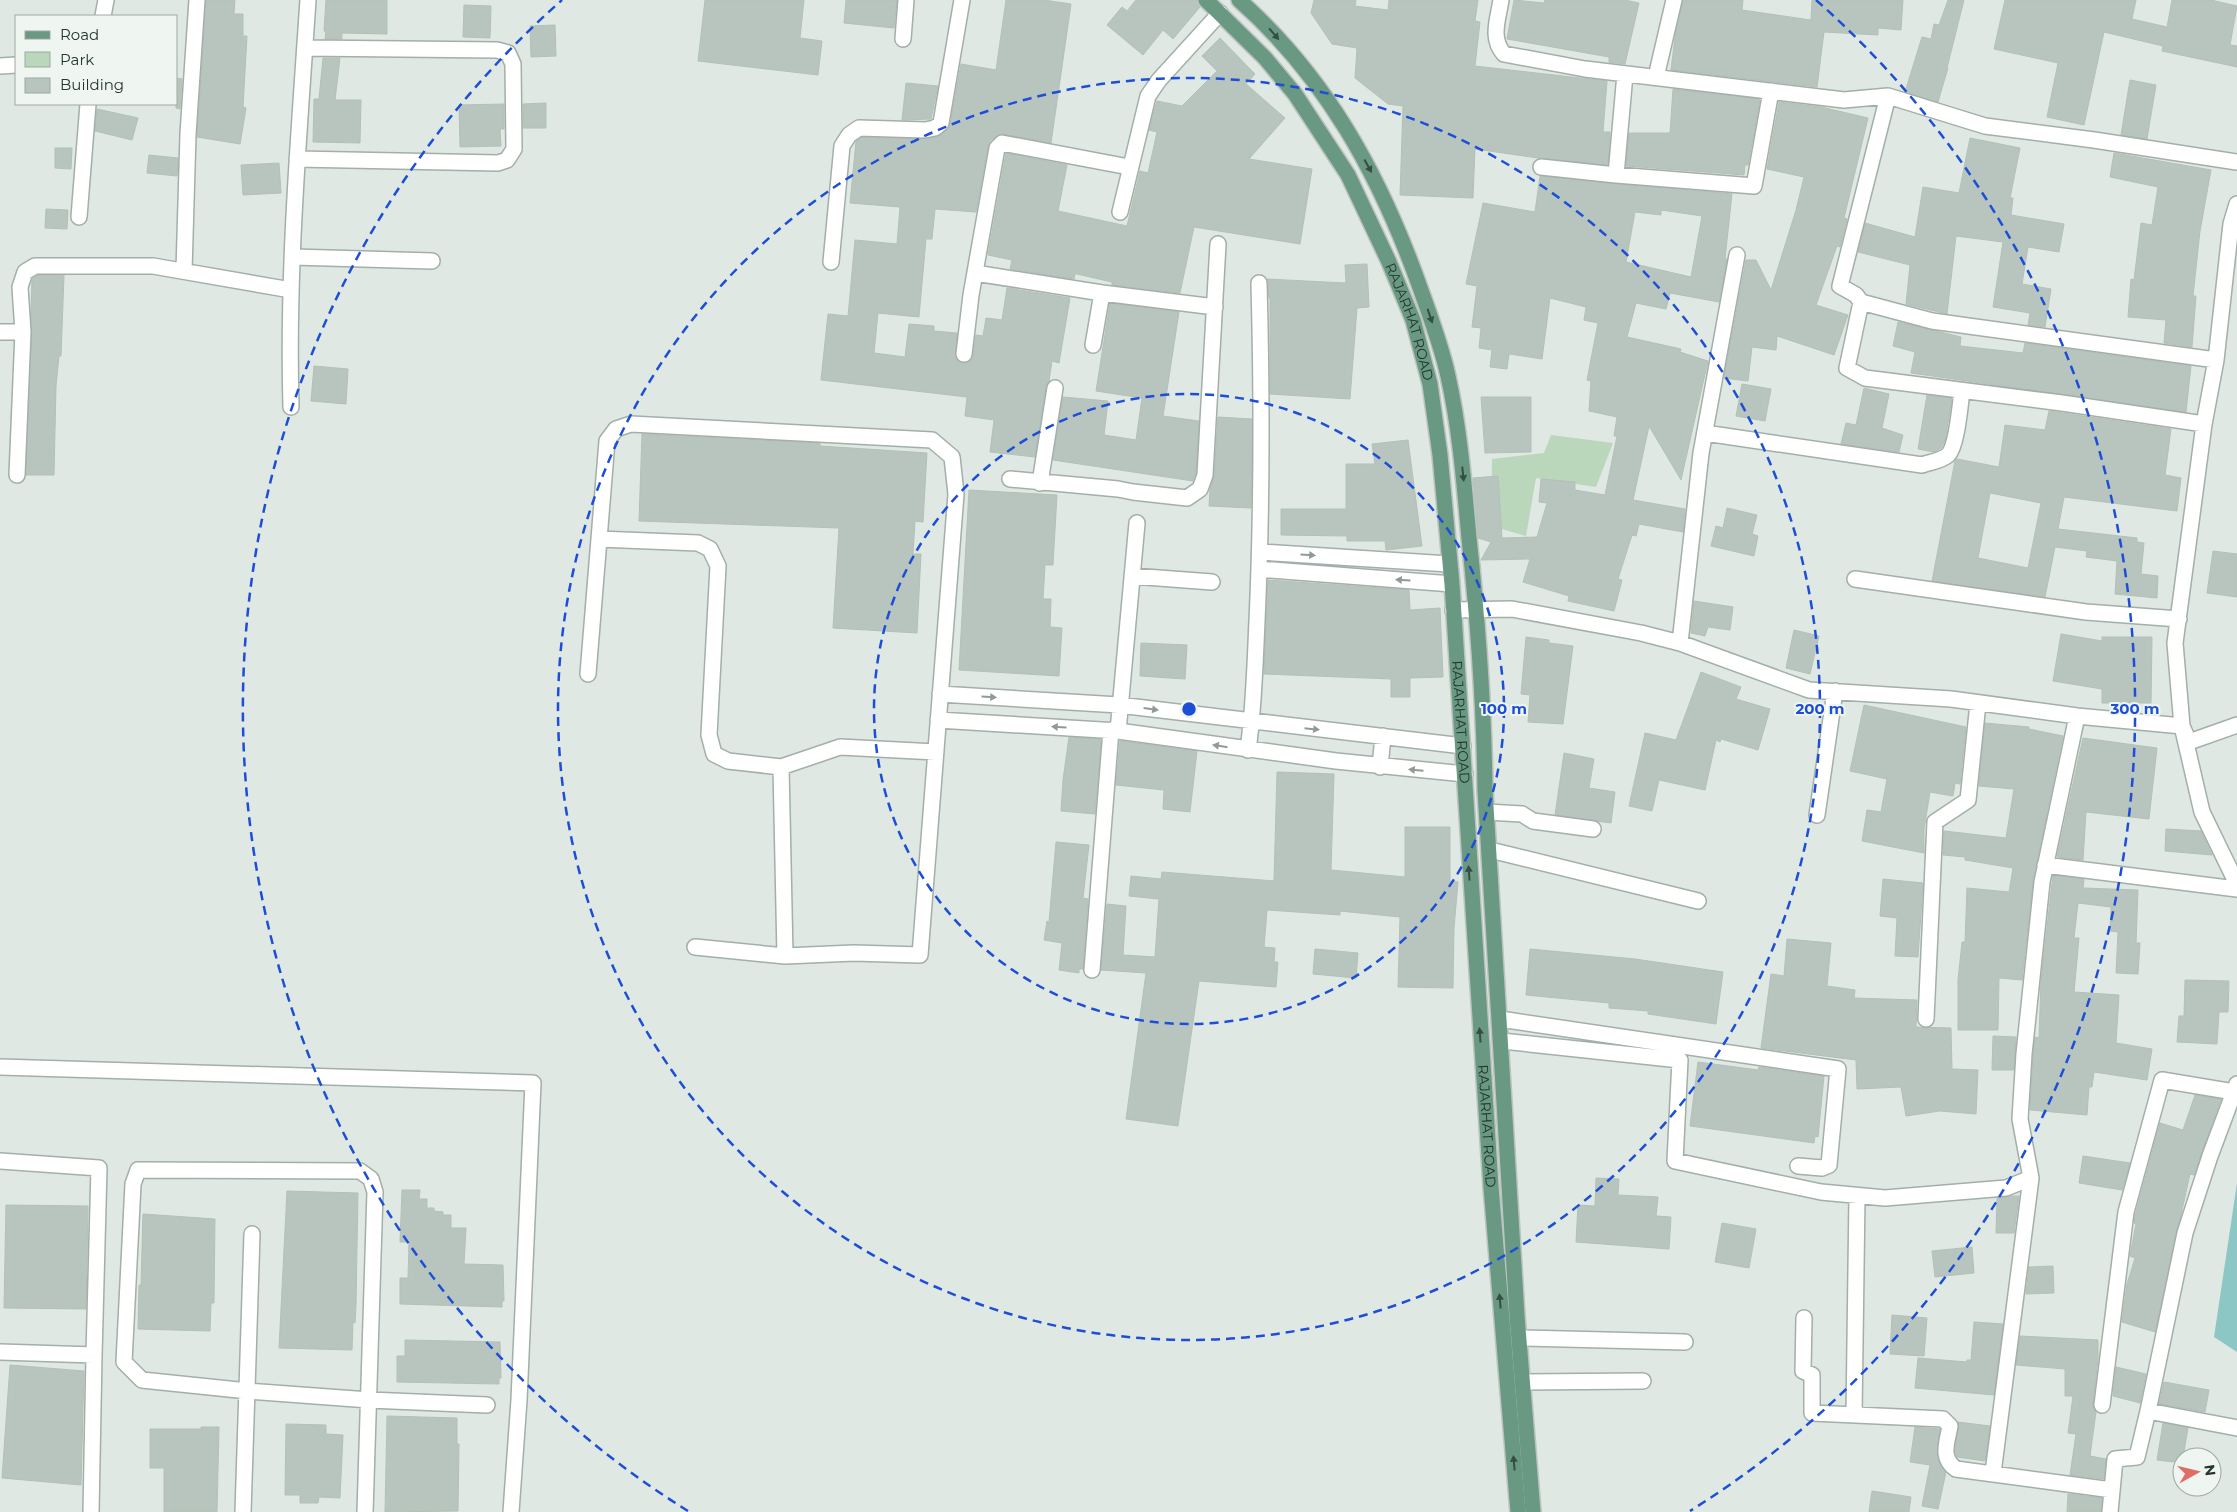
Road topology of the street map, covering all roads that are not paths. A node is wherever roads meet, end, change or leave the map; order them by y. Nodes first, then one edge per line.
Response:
1 (106, 0) edge
2 (197, 0) edge
3 (308, 0) edge
4 (906, 0) edge
5 (962, 0) edge
6 (1206, 0) edge
7 (1239, 0) edge
8 (1501, 0) edge
9 (1674, 0) edge
10 (1220, 13) junction
11 (103, 15) edge
12 (903, 39) dead end
13 (305, 48) junction
14 (15, 65) edge
15 (0, 66) edge
16 (1625, 74) junction
17 (1656, 77) junction
18 (1771, 91) junction
19 (1888, 96) junction
20 (88, 105) edge
21 (297, 159) junction
22 (2237, 162) edge
23 (1129, 167) junction
24 (1541, 167) dead end
25 (1616, 175) junction
26 (2237, 204) edge
27 (1120, 212) dead end
28 (79, 217) dead end
29 (2234, 224) edge
30 (1218, 244) dead end
31 (1737, 255) dead end
32 (293, 257) junction
33 (432, 261) dead end
34 (831, 262) dead end
35 (184, 271) junction
36 (975, 273) junction
37 (1259, 283) dead end
38 (291, 290) junction
39 (1102, 293) junction
40 (1861, 302) junction
41 (1215, 307) junction
42 (0, 332) edge
43 (23, 332) junction
44 (1093, 345) dead end
45 (964, 354) dead end
46 (2216, 360) junction
47 (1055, 388) dead end
48 (1962, 391) junction
49 (291, 407) dead end
50 (2204, 424) junction
51 (1705, 433) junction
52 (17, 475) dead end
53 (1010, 479) dead end
54 (1040, 483) junction
55 (1137, 523) dead end
56 (599, 539) junction
57 (1260, 552) junction
58 (1449, 564) junction
59 (1259, 569) junction
60 (1132, 576) junction
61 (1855, 579) dead end
62 (1212, 582) dead end
63 (1452, 584) junction
64 (1453, 610) junction
65 (1477, 610) junction
66 (2179, 619) junction
67 (1680, 643) junction
68 (588, 674) dead end
69 (1835, 692) junction
70 (940, 694) junction
71 (1978, 703) junction
72 (1119, 705) junction
73 (2077, 716) junction
74 (938, 720) junction
75 (1252, 722) junction
76 (2237, 725) edge
77 (2182, 726) junction
78 (1114, 731) junction
79 (1383, 736) junction
80 (1463, 746) junction
81 (1248, 750) junction
82 (936, 752) junction
83 (1380, 767) junction
84 (781, 768) junction
85 (1465, 774) junction
86 (1817, 815) dead end
87 (1487, 818) junction
88 (1593, 829) dead end
89 (1490, 850) junction
90 (2045, 865) junction
91 (2237, 884) edge
92 (2237, 889) edge
93 (1698, 901) dead end
94 (695, 947) dead end
95 (786, 956) junction
96 (1092, 970) dead end
97 (1926, 1019) dead end
98 (1500, 1020) junction
99 (1502, 1040) junction
100 (0, 1067) edge
101 (2236, 1088) edge
102 (0, 1161) edge
103 (1798, 1166) dead end
104 (2031, 1178) junction
105 (1857, 1196) junction
106 (252, 1234) dead end
107 (1804, 1318) dead end
108 (1519, 1338) junction
109 (1685, 1342) dead end
110 (0, 1352) edge
111 (94, 1355) junction
112 (1642, 1381) dead end
113 (1523, 1382) junction
114 (248, 1391) junction
115 (369, 1400) junction
116 (487, 1405) dead end
117 (2102, 1405) dead end
118 (2148, 1411) junction
119 (1854, 1415) junction
120 (2237, 1428) edge
121 (1993, 1473) junction
122 (2112, 1490) junction
123 (92, 1512) edge
124 (243, 1512) edge
125 (365, 1512) edge
126 (511, 1512) edge
127 (1518, 1512) edge
128 (1533, 1512) edge
129 (2110, 1512) edge

1 - 11 street
2 - 35 street
3 - 13 street
4 - 12 street
5 - 34 street
6 - 10 main road, RAJARHAT ROAD
7 -> 65 main road, RAJARHAT ROAD
8 - 16 street
9 - 17 street
10 - 23 street
10 - 58 main road, RAJARHAT ROAD
13 - 21 street
13 - 21 street
14 - 15 street
16 - 17 street
16 - 25 street
17 - 18 street
18 - 19 street
18 - 25 street
19 - 22 street
19 - 40 street
20 - 28 street
21 - 32 street
23 - 27 street
23 - 36 street
24 - 25 street
26 - 29 street
29 - 46 street
30 - 41 street
31 - 51 street
32 - 33 street
32 - 38 street
35 - 38 street
35 - 43 street
36 - 39 street
36 - 45 street
37 - 57 street
38 - 49 street
39 - 41 street
39 - 44 street
40 - 46 street
40 - 48 street
41 - 54 street
42 - 43 street
43 - 52 street
46 - 50 street
47 - 54 street
48 - 50 street
48 - 51 street
50 - 66 street
51 - 67 street
53 - 54 street
55 - 60 street
56 - 68 street
56 - 70 street
56 - 84 street
57 -> 58 street
57 - 59 street
58 - 63 main road, RAJARHAT ROAD
63 -> 59 street
59 - 75 street
60 - 62 street
60 - 72 street
61 - 66 street
63 - 64 main road, RAJARHAT ROAD
64 - 65 street
64 - 80 main road, RAJARHAT ROAD
65 - 67 street
65 - 87 main road, RAJARHAT ROAD
66 - 77 street
67 - 69 street
69 - 71 street
69 - 86 street
70 -> 72 street
70 - 74 street
71 - 73 street
71 - 97 street
72 -> 75 street
72 - 78 street
73 - 77 street
73 - 90 street
78 -> 74 street
74 - 82 street
75 -> 79 street
75 - 81 street
76 - 77 street
77 - 91 street
81 -> 78 street
78 - 96 street
79 - 80 street
79 - 83 street
80 - 85 main road, RAJARHAT ROAD
81 - 83 street
82 - 84 street
82 - 95 street
85 -> 83 street
84 - 95 street
127 -> 85 main road, RAJARHAT ROAD
87 - 88 street
87 - 89 main road, RAJARHAT ROAD
89 - 93 street
89 - 98 main road, RAJARHAT ROAD
90 - 92 street
90 - 104 street
94 - 95 street
98 - 99 main road, RAJARHAT ROAD
98 - 103 street
99 - 105 street
99 - 108 main road, RAJARHAT ROAD
100 - 126 street
101 - 117 street
101 - 118 street
102 - 111 street
104 - 105 street
104 - 121 street
105 - 119 street
106 - 114 street
107 - 119 street
108 - 109 street
108 - 113 main road, RAJARHAT ROAD
110 - 111 street
111 - 123 street
112 - 113 street
113 - 128 main road, RAJARHAT ROAD
114 - 115 street
114 - 115 street
114 - 124 street
115 - 116 street
115 - 125 street
118 - 120 street
118 - 122 street
119 - 121 street
121 - 122 street
122 - 129 street

